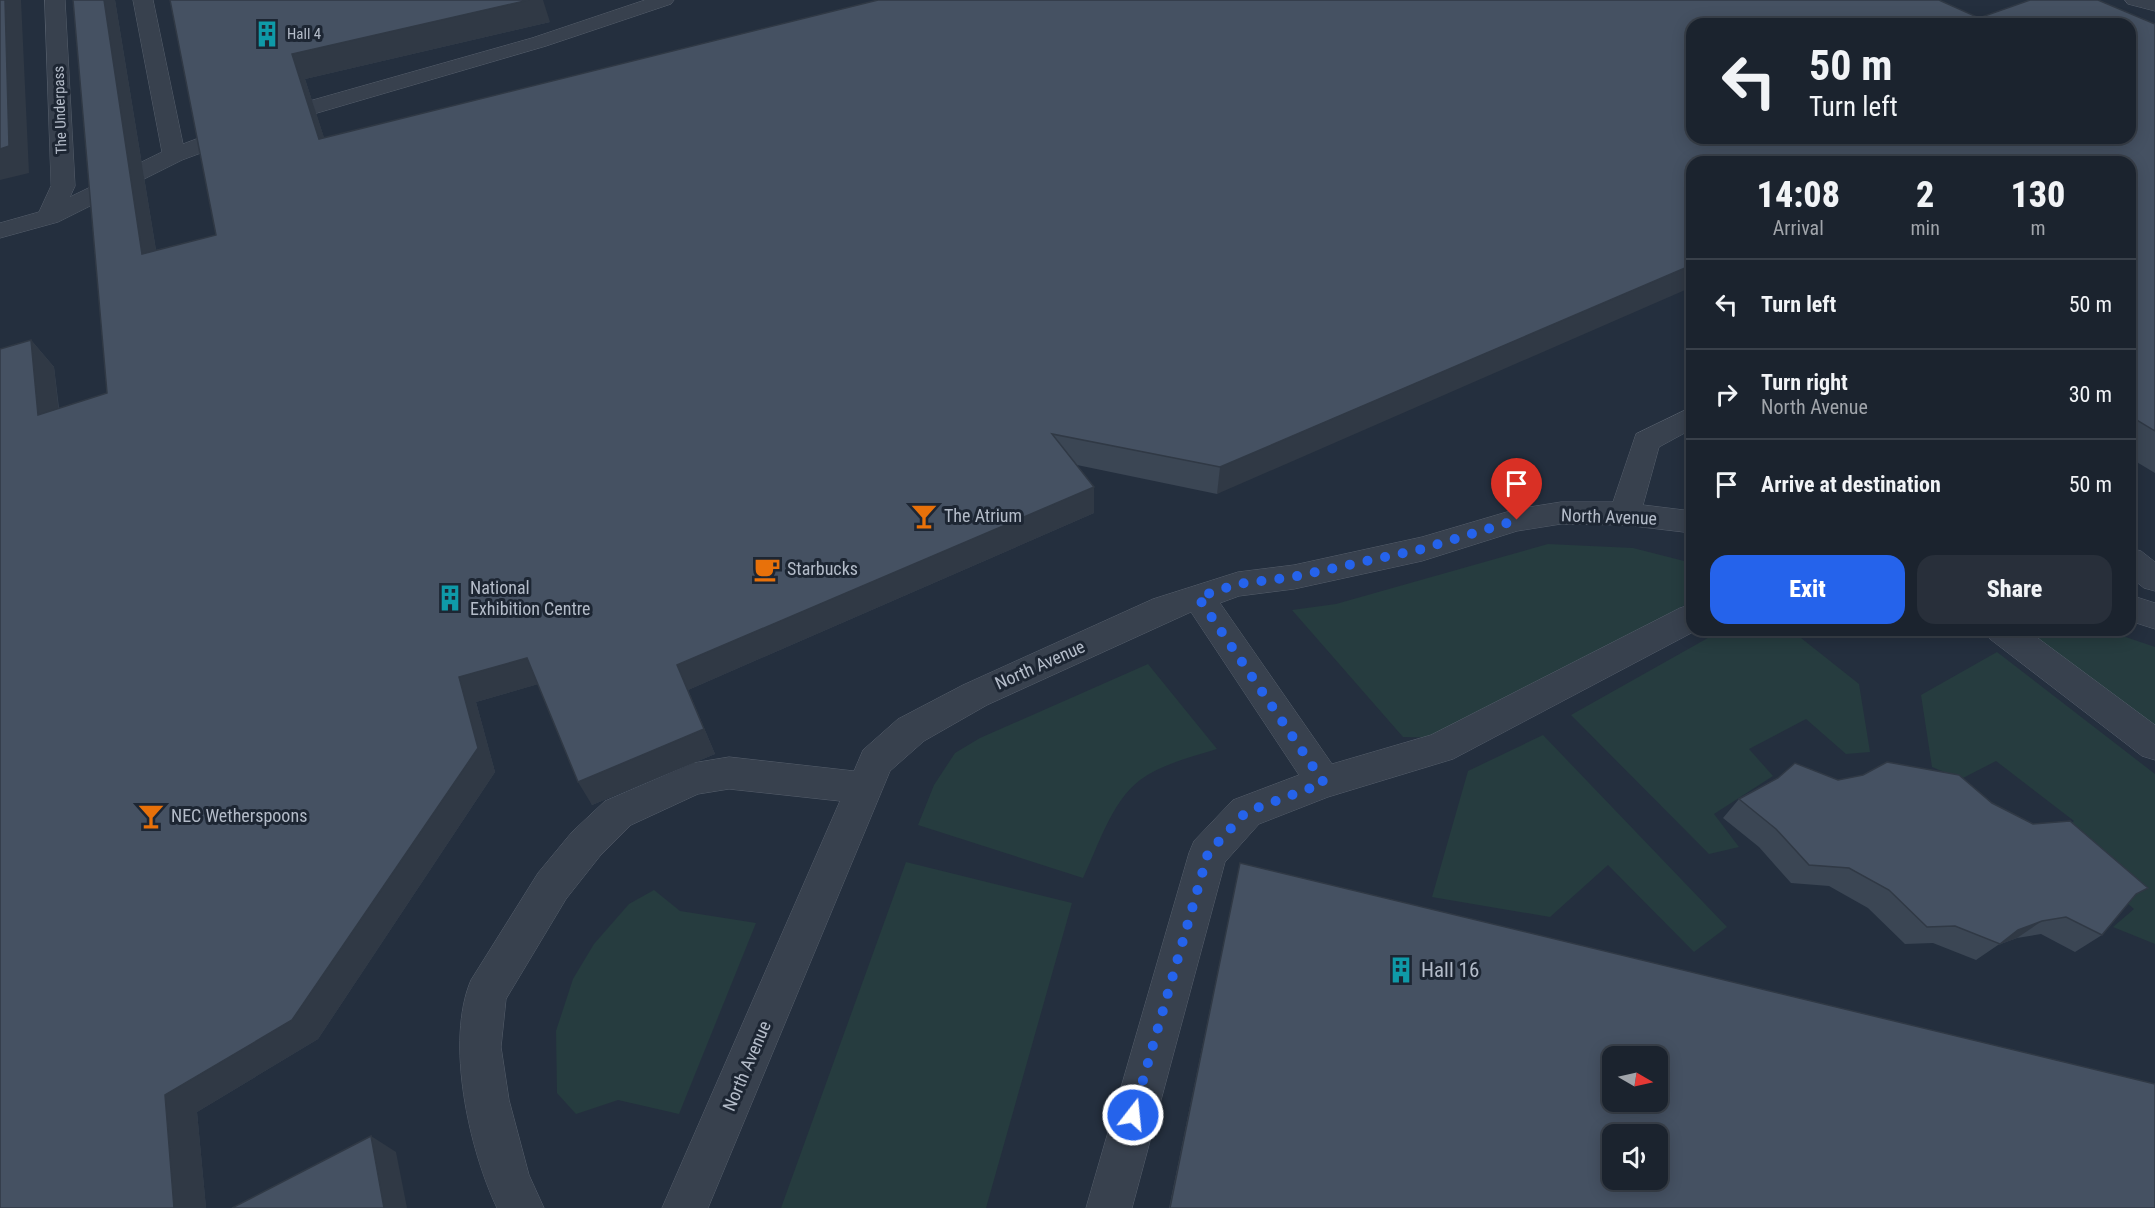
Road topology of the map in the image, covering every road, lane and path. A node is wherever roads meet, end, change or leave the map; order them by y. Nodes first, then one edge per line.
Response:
1 (55, 0) edge
2 (143, 0) edge
3 (664, 0) edge
4 (2135, 0) edge
5 (2155, 5) edge
6 (174, 154) junction
7 (49, 216) junction
8 (0, 231) edge
9 (1686, 420) edge
10 (1625, 514) junction
11 (1686, 521) edge
12 (2136, 565) edge
13 (2155, 579) edge
14 (1198, 597) junction
15 (2136, 610) edge
16 (2155, 616) edge
17 (1686, 619) edge
18 (2010, 636) edge
19 (2155, 745) edge
20 (1324, 783) junction
21 (865, 788) junction
22 (521, 1208) edge
23 (685, 1208) edge
24 (1109, 1208) edge

1 - 7 street, The Underpass
2 - 6 street
3 - 6 street
4 - 5 street
6 - 7 street
7 - 8 street
9 - 10 street
10 - 11 street, North Avenue
10 - 14 street, North Avenue
12 - 13 street
14 - 20 street
14 - 21 street, North Avenue
15 - 16 street
17 - 20 street
18 - 19 street
20 - 24 street
21 - 22 street
21 - 23 street, North Avenue

